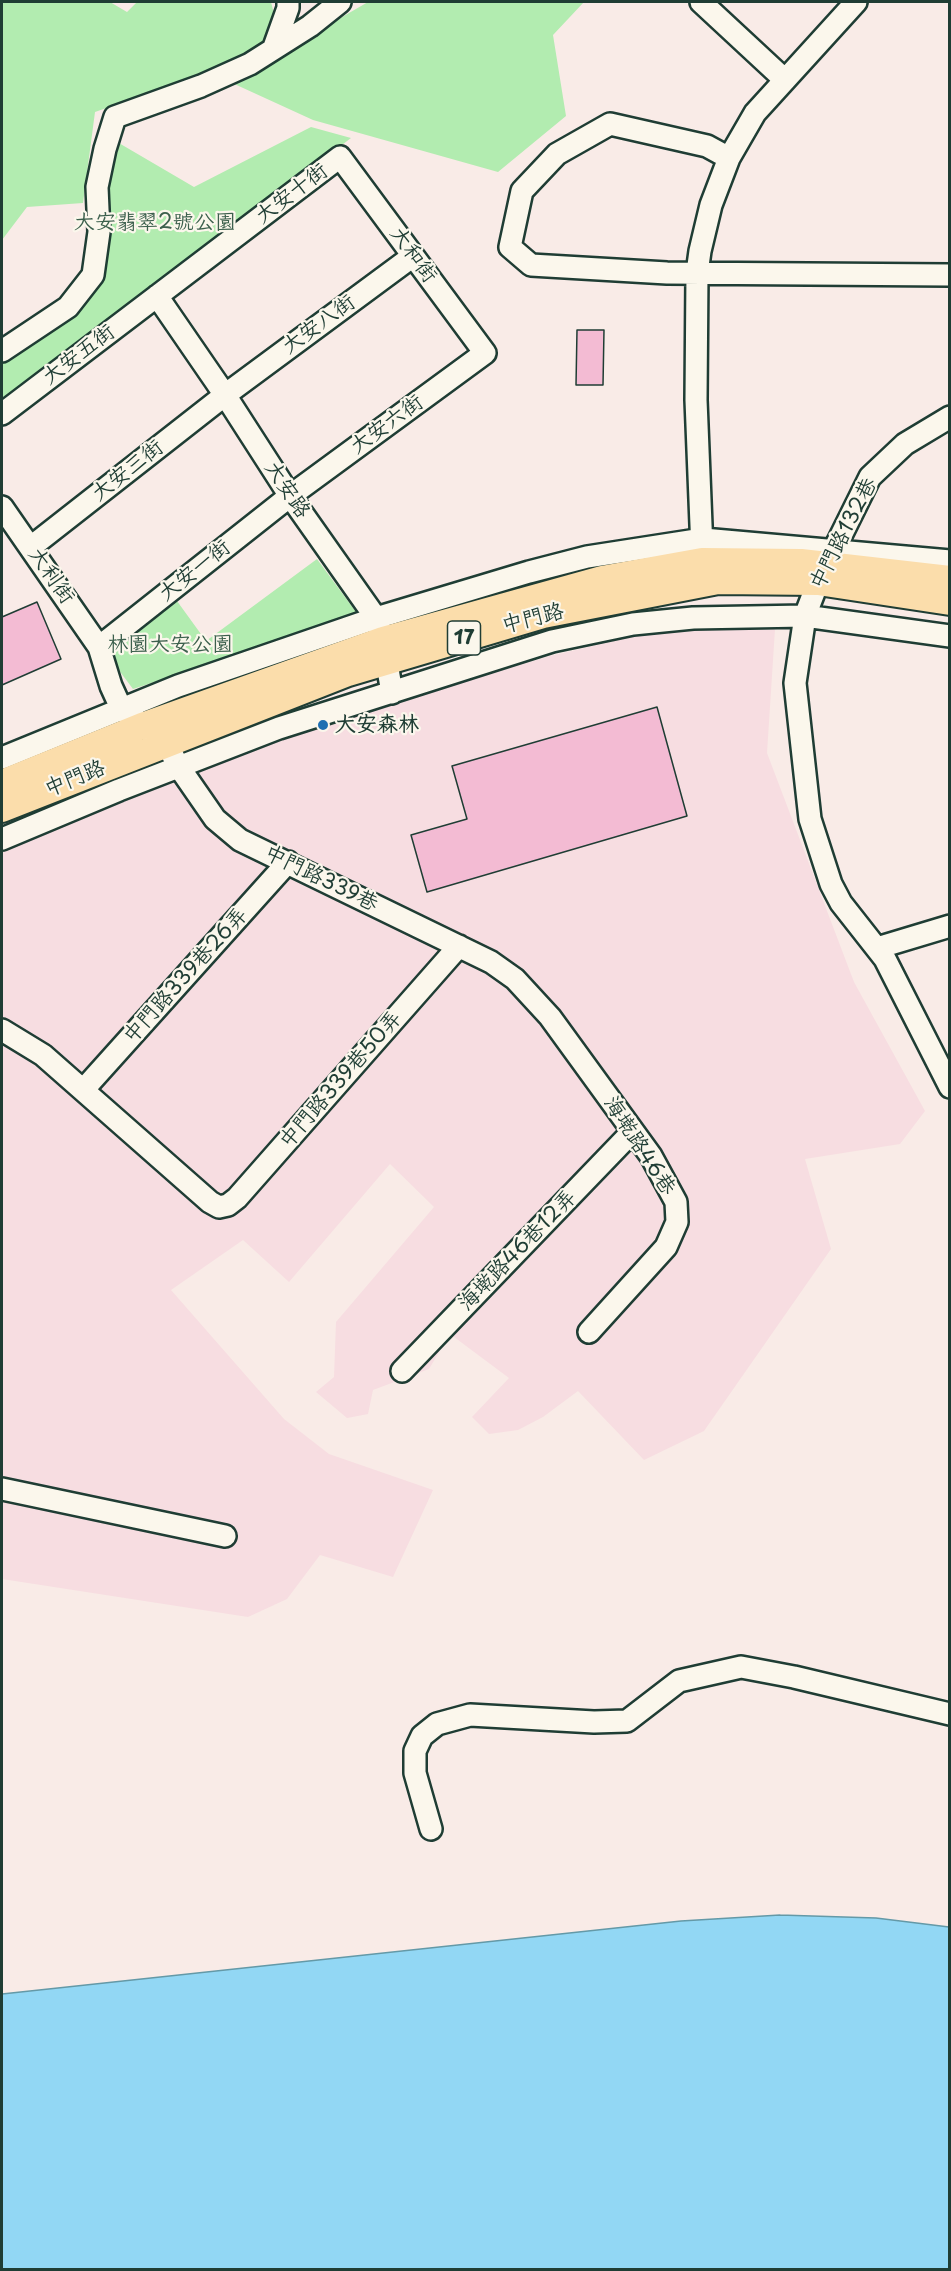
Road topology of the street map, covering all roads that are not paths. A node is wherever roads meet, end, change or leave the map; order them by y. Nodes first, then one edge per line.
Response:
1 (288, 2) edge
2 (340, 2) edge
3 (701, 2) edge
4 (856, 2) edge
5 (274, 47) junction
6 (786, 80) junction
7 (340, 157) joint
8 (729, 158) junction
9 (413, 256) junction
10 (697, 273) junction
11 (950, 275) edge
12 (157, 296) junction
13 (2, 351) edge
14 (485, 353) joint
15 (225, 394) junction
16 (2, 414) edge
17 (950, 417) edge
18 (290, 496) junction
19 (2, 507) edge
20 (31, 547) junction
21 (702, 550) junction
22 (950, 561) edge
23 (826, 566) junction
24 (950, 579) edge
25 (950, 602) edge
26 (805, 616) junction
27 (950, 636) edge
28 (382, 640) junction
29 (99, 646) junction
30 (392, 693) junction
31 (121, 708) junction
32 (142, 726) junction
33 (166, 743) junction
34 (2, 758) edge
35 (179, 767) junction
36 (2, 783) edge
37 (2, 809) edge
38 (2, 839) edge
39 (288, 862) junction
40 (950, 926) edge
41 (459, 946) junction
42 (877, 948) junction
43 (550, 1017) joint
44 (2, 1030) edge
45 (950, 1088) edge
46 (84, 1089) junction
47 (633, 1131) junction
48 (589, 1332) dead end
49 (402, 1371) dead end
50 (2, 1489) edge
51 (225, 1536) dead end
52 (950, 1714) edge
53 (431, 1829) dead end

1 - 5 street
2 - 5 street
3 - 6 street
4 - 6 street
5 - 13 street
6 - 8 street
7 - 9 street, 大和街
7 - 12 street, 大安十街
8 - 10 street
8 - 10 street
9 - 14 street, 大和街
9 - 15 street, 大安八街
10 - 11 street
10 - 21 street
12 - 15 street, 大安路
12 - 16 street, 大安五街
14 - 18 street, 大安六街
15 - 18 street, 大安路
15 - 20 street, 大安三街
17 - 23 street, 中門路132巷
18 - 28 street, 大安路
18 - 29 street, 大安一街
19 - 20 street, 大利街
20 - 29 street, 大利街
21 - 23 main road, 中門路 / 17
21 - 28 main road, 中門路 / 17
22 - 23 street, 中門路
23 - 24 main road, 中門路 / 17
23 - 25 main road, 中門路 / 17
23 - 26 street, 中門路132巷
23 - 28 main road, 中門路 / 17
26 - 27 street, 中門路
26 - 30 street, 中門路
26 - 42 street, 中門路132巷
28 - 30 street, 大安路
28 - 31 street, 中門路
28 - 32 main road, 中門路 / 17
28 - 33 main road, 中門路 / 17
29 - 31 street, 大利街
30 - 35 street, 中門路
31 - 32 street, 中門路339巷
31 - 34 street, 中門路
32 - 33 street, 中門路339巷
32 - 36 main road, 中門路 / 17
33 - 35 street, 中門路339巷
33 - 37 main road, 中門路 / 17
35 - 38 street, 中門路
35 - 39 street, 中門路339巷
39 - 41 street, 中門路339巷
39 - 46 street, 中門路339巷26弄
40 - 42 street
41 - 43 street, 中門路339巷
41 - 46 street, 中門路339巷50弄
42 - 45 street, 中門路132巷
43 - 47 street, 海墘路46巷
44 - 46 street
47 - 48 street, 海墘路46巷
47 - 49 street, 海墘路46巷12弄
50 - 51 street
52 - 53 street

